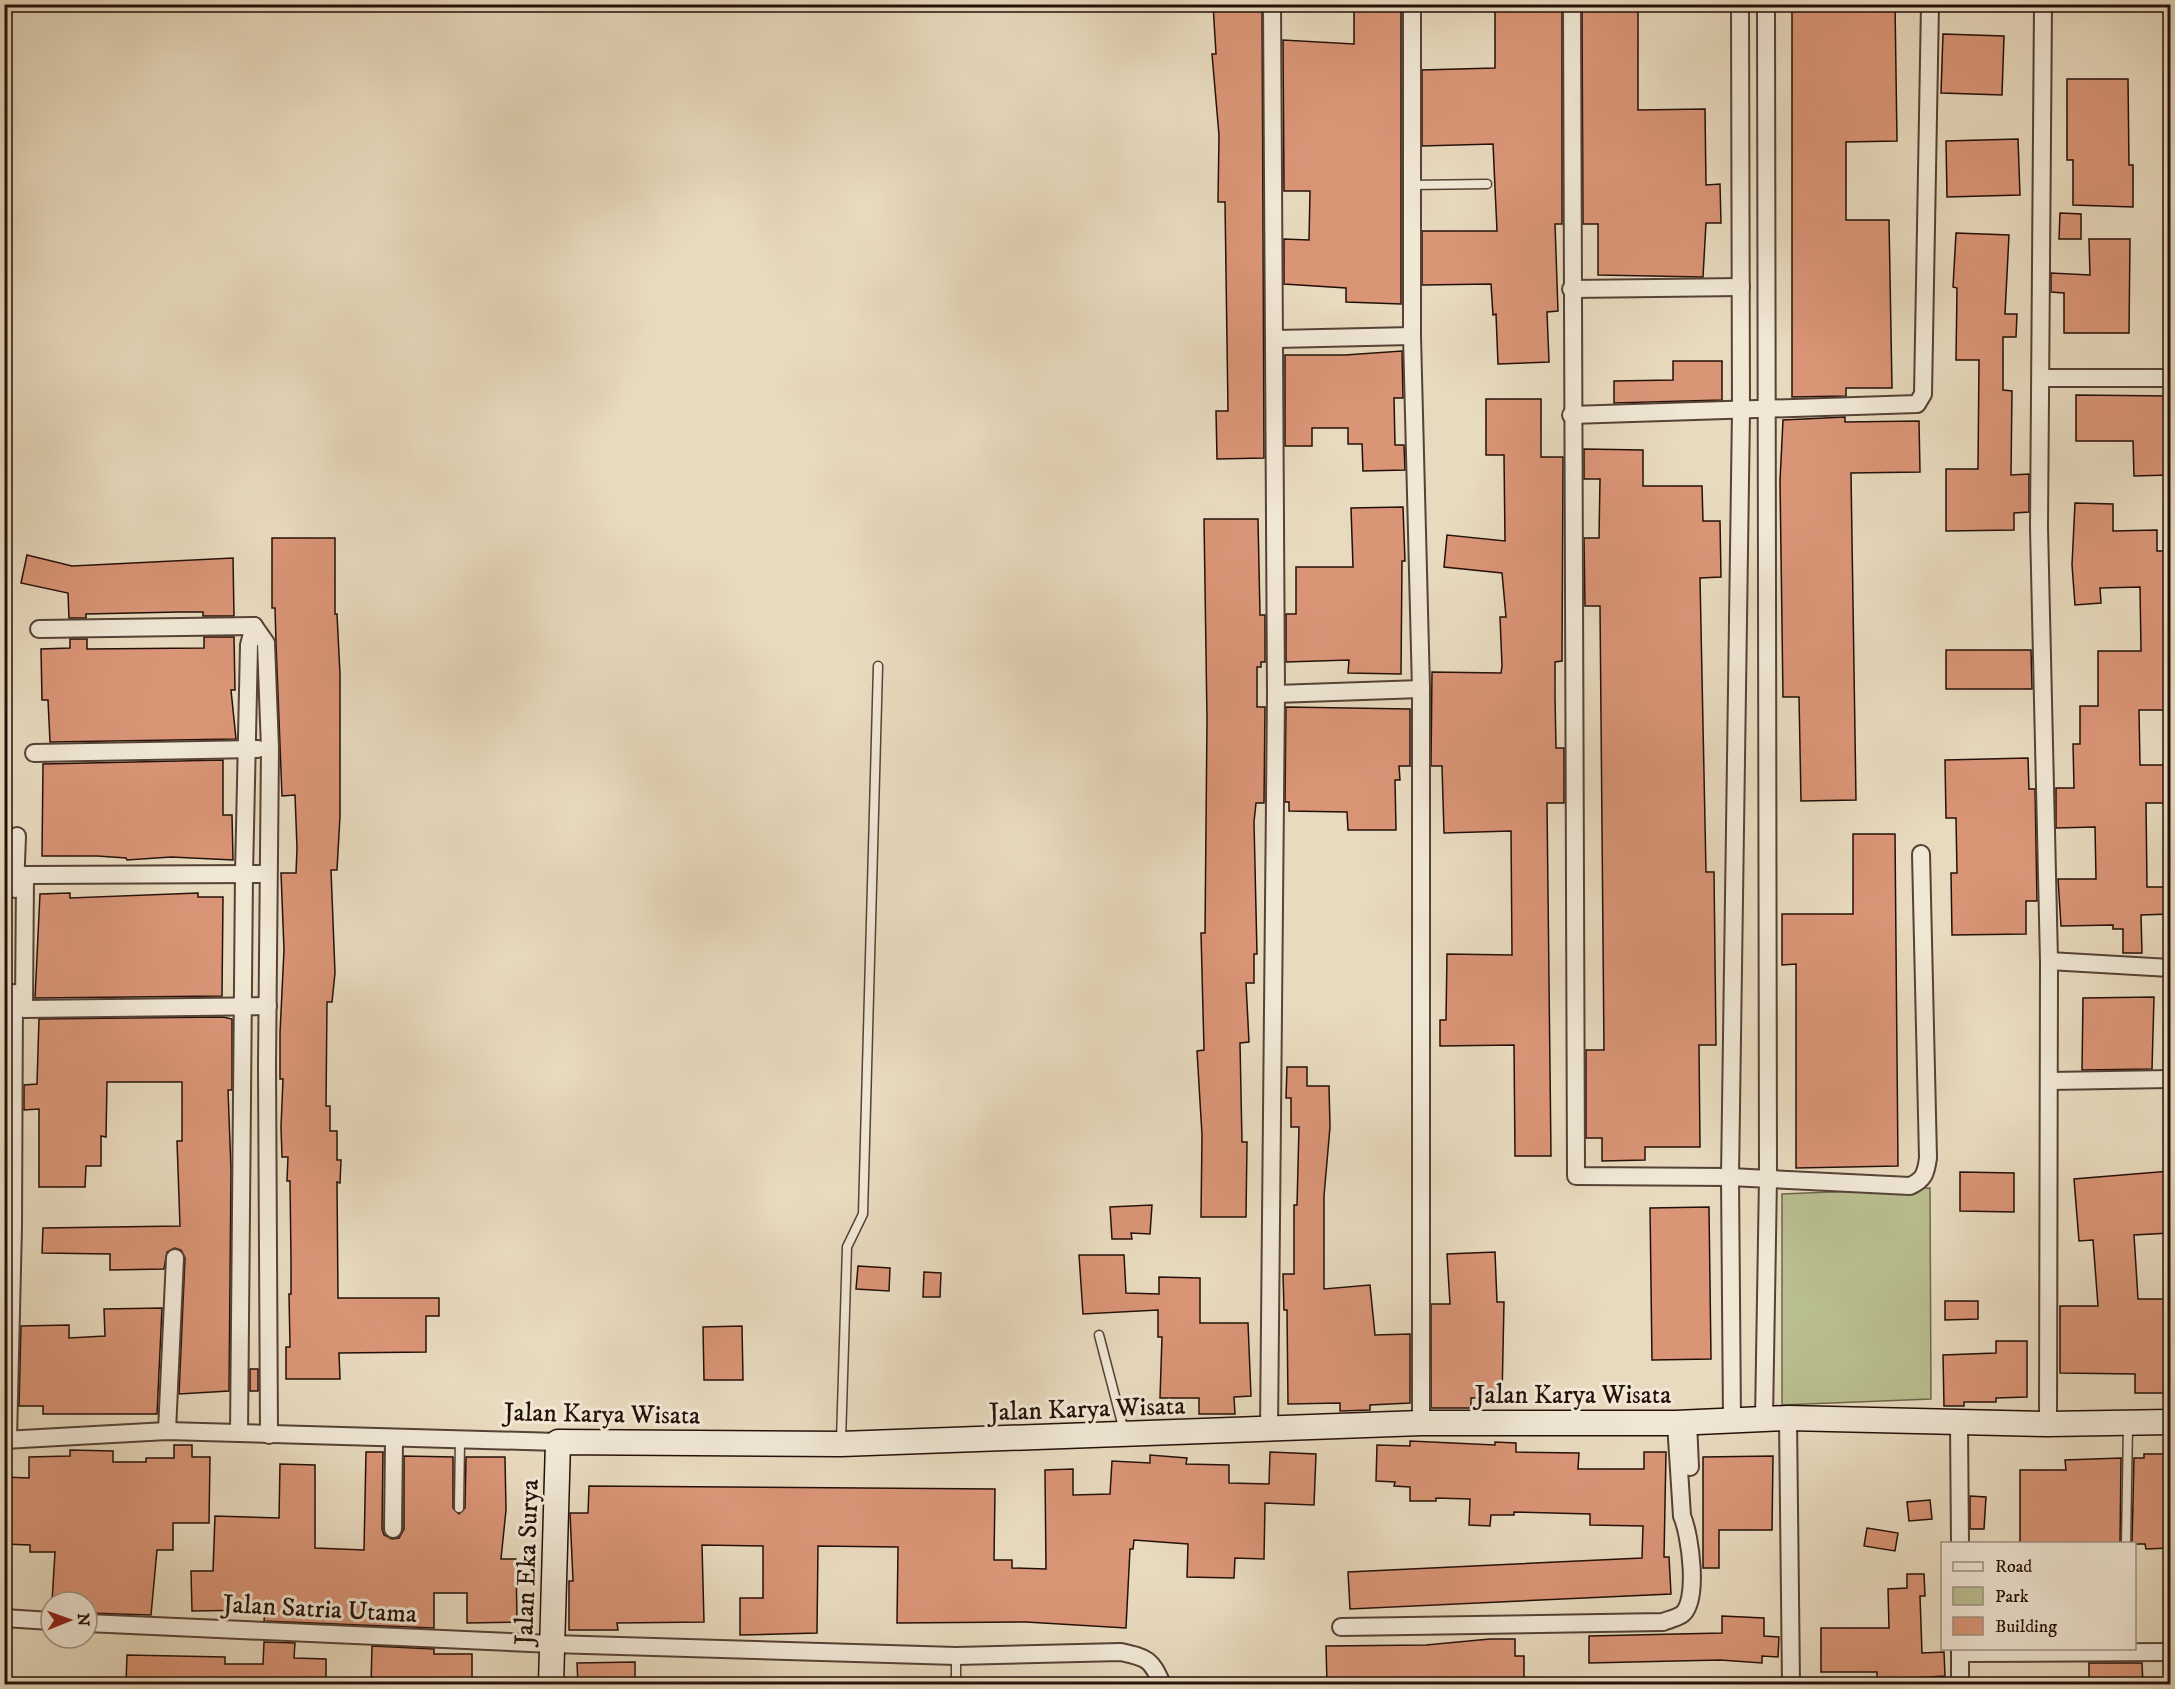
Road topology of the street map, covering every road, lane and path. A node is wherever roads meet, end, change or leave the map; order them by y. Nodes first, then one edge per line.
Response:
1 (1272, 4) edge
2 (1412, 4) edge
3 (1572, 4) edge
4 (1740, 4) edge
5 (1766, 4) edge
6 (1930, 4) edge
7 (2043, 4) edge
8 (1487, 184) dead end
9 (1411, 185) junction
10 (1741, 287) junction
11 (1571, 289) junction
12 (1412, 336) junction
13 (1276, 339) junction
14 (2042, 378) junction
15 (2170, 378) edge
16 (1766, 409) junction
17 (1741, 411) junction
18 (1571, 415) junction
19 (254, 626) junction
20 (39, 629) dead end
21 (878, 666) dead end
22 (1421, 689) junction
23 (1276, 694) junction
24 (270, 748) junction
25 (248, 749) junction
26 (34, 753) dead end
27 (17, 836) dead end
28 (1921, 854) dead end
29 (244, 874) junction
30 (268, 874) junction
31 (2049, 961) junction
32 (2170, 968) edge
33 (268, 1006) junction
34 (243, 1007) junction
35 (2170, 1079) edge
36 (2050, 1081) junction
37 (1730, 1177) junction
38 (1768, 1178) junction
39 (9, 1226) edge
40 (175, 1258) dead end
41 (1099, 1335) dead end
42 (1788, 1418) junction
43 (1764, 1419) junction
44 (1732, 1420) junction
45 (1682, 1422) junction
46 (2170, 1422) edge
47 (1422, 1423) junction
48 (1959, 1423) junction
49 (2048, 1424) junction
50 (2128, 1424) junction
51 (1269, 1430) junction
52 (167, 1431) junction
53 (238, 1433) junction
54 (268, 1435) junction
55 (1125, 1435) junction
56 (394, 1439) junction
57 (459, 1439) junction
58 (6, 1440) edge
59 (558, 1442) junction
60 (841, 1444) junction
61 (459, 1508) dead end
62 (393, 1528) dead end
63 (1960, 1542) edge
64 (2126, 1542) edge
65 (4, 1618) edge
66 (39, 1620) edge
67 (99, 1624) edge
68 (1341, 1628) dead end
69 (552, 1644) junction
70 (1960, 1651) edge
71 (2170, 1653) edge
72 (956, 1656) junction
73 (551, 1684) edge
74 (956, 1684) edge
75 (1162, 1684) edge
76 (1791, 1684) edge
77 (1960, 1684) edge

1 - 13 street
2 - 9 street
3 - 11 street
4 - 10 street
5 - 16 street
6 - 16 street
7 - 14 street
8 - 9 lane
9 - 12 street
10 - 11 street
10 - 17 street
11 - 18 street
12 - 13 street
12 - 22 street
13 - 23 street
14 - 15 street
14 - 31 street
16 - 17 street
16 - 38 street
17 - 18 street
17 - 37 street
18 - 37 street
19 - 20 street
19 - 24 street
19 - 25 street
21 - 60 lane
22 - 23 street
22 - 47 street
23 - 51 street
24 - 25 street
24 - 30 street
25 - 26 street
25 - 29 street
27 - 39 street
28 - 38 street
29 - 30 street
29 - 34 street
29 - 34 street
30 - 33 street
31 - 32 street
31 - 36 street
33 - 34 street
33 - 54 street
34 - 53 street
35 - 36 street
36 - 49 street
37 - 38 street
37 - 44 street
38 - 43 street
39 - 58 street
40 - 52 street
41 - 55 lane
42 - 43 street, Jalan Karya Wisata
42 - 48 street, Jalan Karya Wisata
42 - 76 street
43 - 44 street, Jalan Karya Wisata
44 - 45 street, Jalan Karya Wisata
45 - 47 street, Jalan Karya Wisata
45 - 68 street
46 - 50 street, Jalan Karya Wisata
47 - 51 street, Jalan Karya Wisata
48 - 49 street, Jalan Karya Wisata
48 - 63 street
49 - 50 street, Jalan Karya Wisata
50 - 64 lane
51 - 55 street, Jalan Karya Wisata
52 - 53 street, Jalan Karya Wisata
52 - 58 street, Jalan Karya Wisata
53 - 54 street, Jalan Karya Wisata
54 - 56 street, Jalan Karya Wisata
55 - 60 street, Jalan Karya Wisata
56 - 57 street, Jalan Karya Wisata
56 - 62 street
57 - 59 street, Jalan Karya Wisata
57 - 61 lane
59 - 60 street, Jalan Karya Wisata
59 - 69 street, Jalan Eka Surya
65 - 66 street
67 - 69 street, Jalan Satria Utama
69 - 72 street, Jalan Satria Utama
69 - 73 street, Jalan Eka Surya
70 - 71 street
70 - 77 street
72 - 74 lane
72 - 75 street, Jalan Satria Utama

